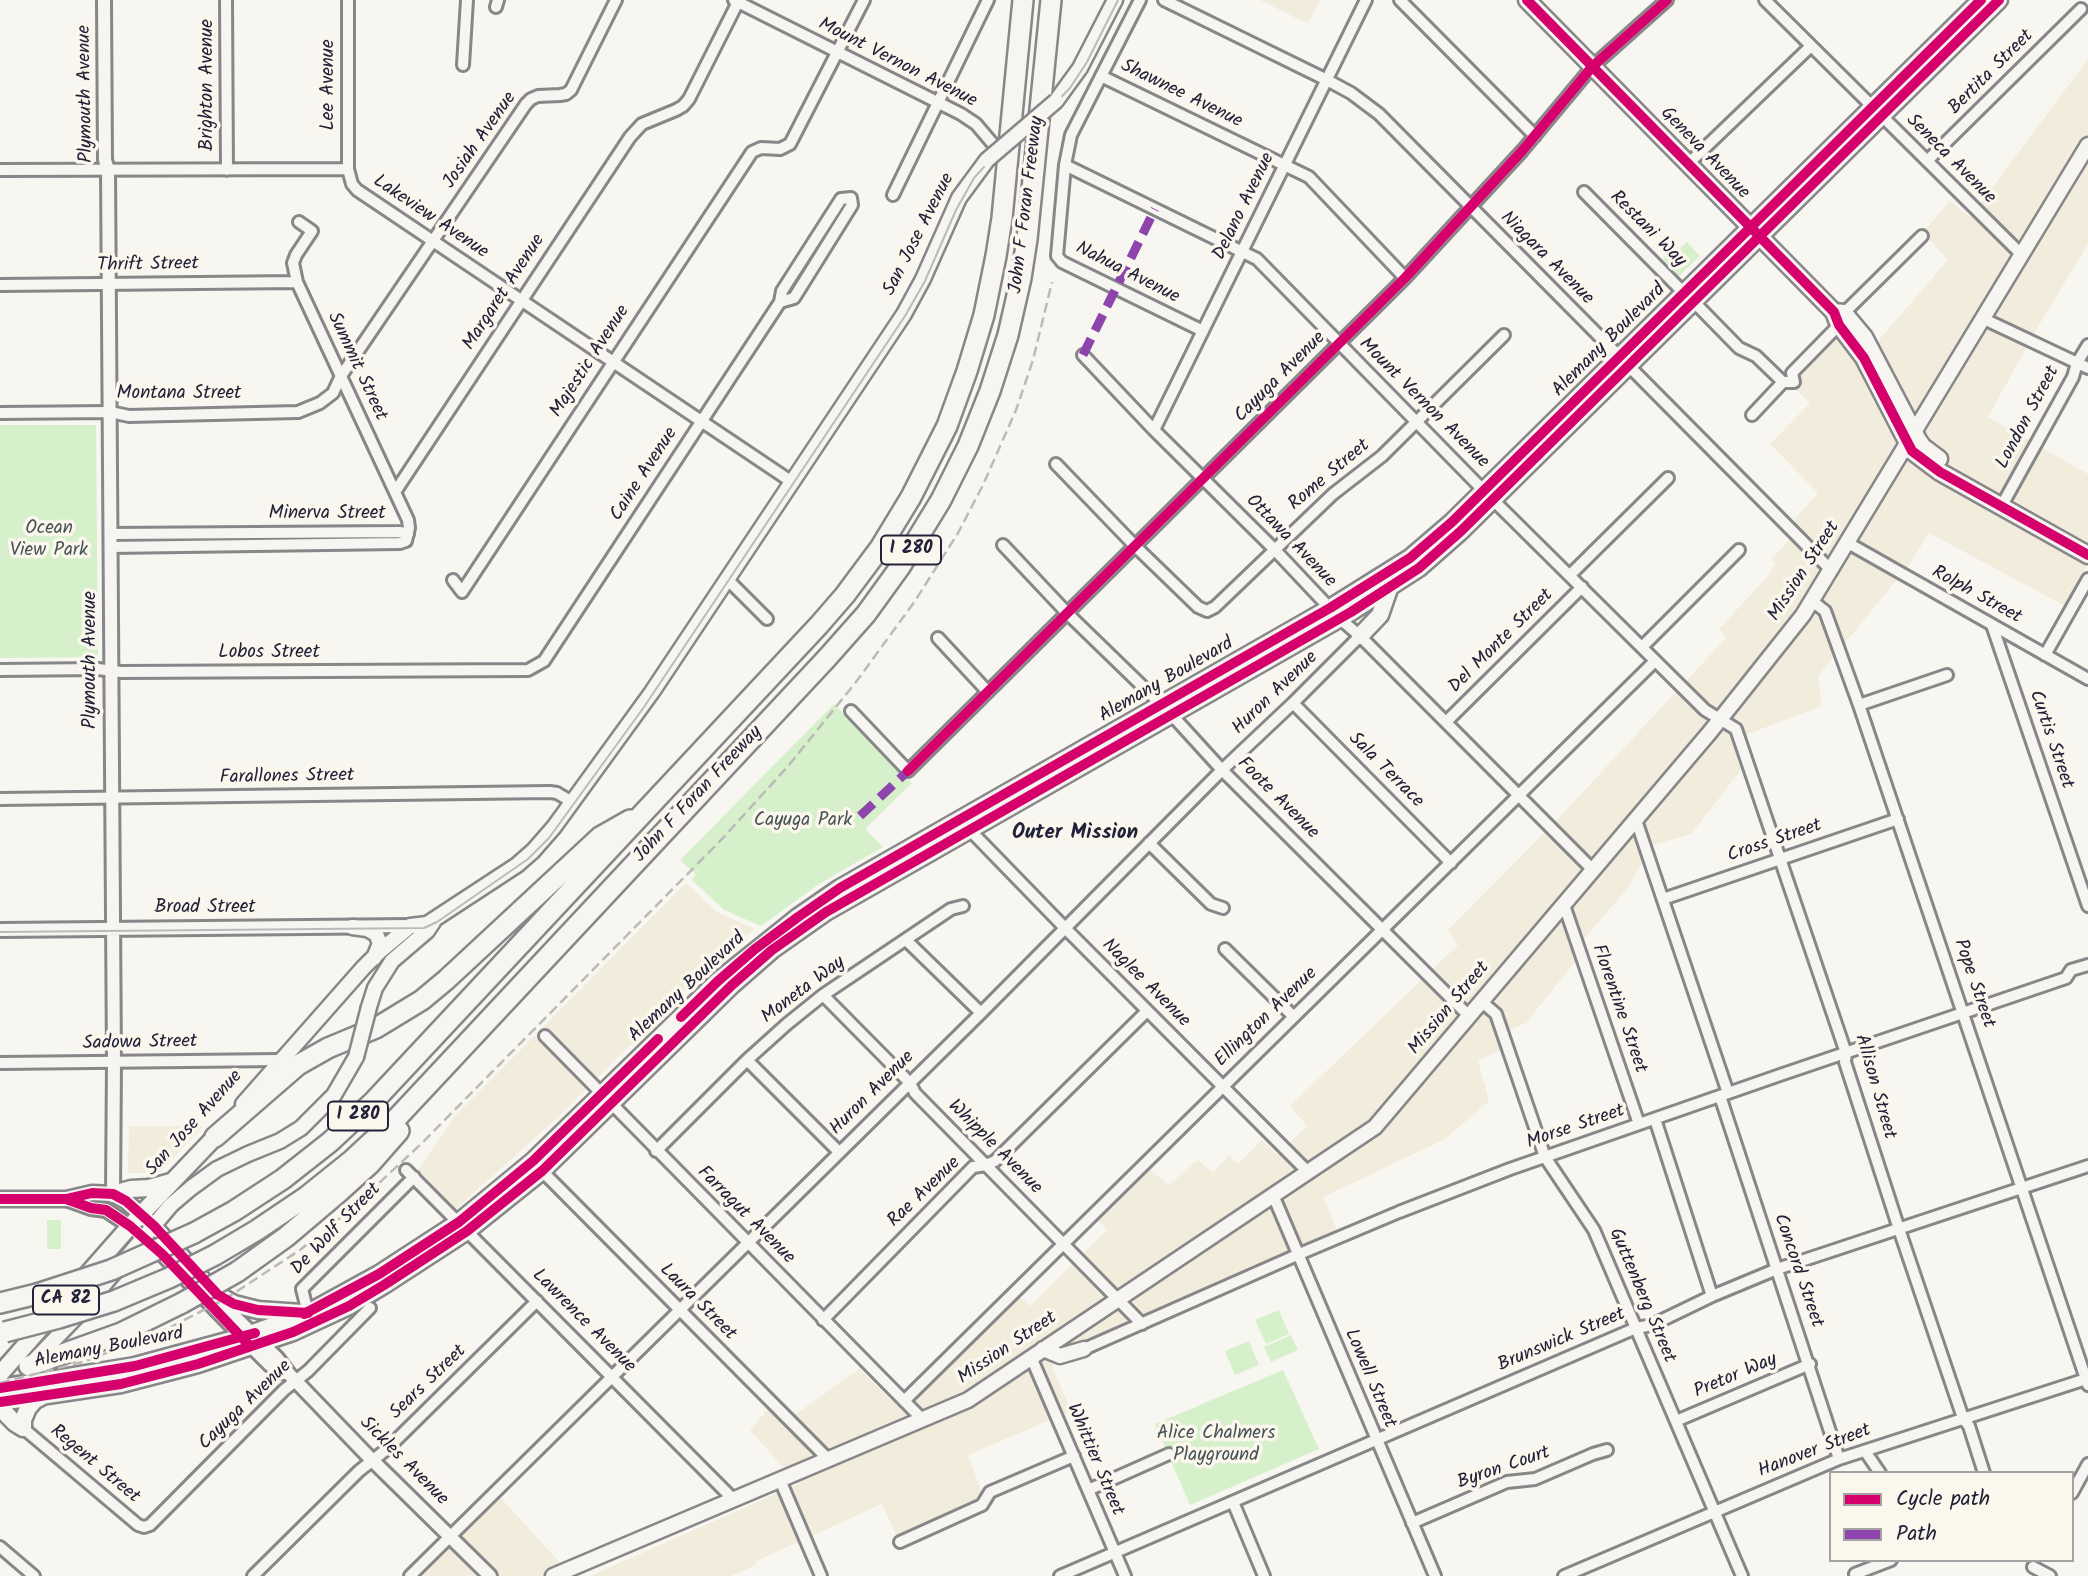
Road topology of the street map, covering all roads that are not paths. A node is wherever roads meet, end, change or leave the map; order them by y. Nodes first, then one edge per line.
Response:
1 (104, 0) edge
2 (226, 0) edge
3 (348, 0) edge
4 (467, 0) edge
5 (616, 0) edge
6 (864, 0) edge
7 (988, 0) edge
8 (1013, 0) edge
9 (1023, 0) edge
10 (1051, 0) edge
11 (1060, 0) edge
12 (1115, 0) edge
13 (1140, 0) edge
14 (1164, 0) edge
15 (1366, 0) edge
16 (1400, 0) edge
17 (1527, 0) edge
18 (1667, 0) edge
19 (1765, 0) edge
20 (1981, 0) edge
21 (2000, 0) edge
22 (737, 1) edge
23 (2081, 9) dead end
24 (1811, 46) junction
25 (837, 52) junction
26 (463, 65) dead end
27 (1592, 67) junction
28 (1101, 76) junction
29 (1015, 80) junction
30 (1327, 80) junction
31 (1043, 82) junction
32 (938, 103) junction
33 (1877, 113) junction
34 (1535, 136) junction
35 (993, 144) junction
36 (2088, 145) edge
37 (1927, 161) junction
38 (1689, 163) junction
39 (1065, 165) junction
40 (1285, 165) junction
41 (348, 169) junction
42 (0, 170) edge
43 (108, 170) junction
44 (227, 170) junction
45 (1584, 192) dead end
46 (893, 195) dead end
47 (1470, 206) junction
48 (299, 222) dead end
49 (1755, 232) junction
50 (1922, 236) dead end
51 (433, 241) junction
52 (1242, 251) junction
53 (2022, 255) junction
54 (1405, 278) junction
55 (297, 282) junction
56 (108, 284) junction
57 (0, 285) edge
58 (1688, 297) junction
59 (521, 300) junction
60 (780, 302) junction
61 (1839, 316) junction
62 (1984, 319) junction
63 (1203, 331) junction
64 (1504, 335) dead end
65 (1339, 344) junction
66 (2088, 345) edge
67 (1083, 355) dead end
68 (612, 361) junction
69 (1623, 361) junction
70 (2083, 365) edge
71 (341, 376) junction
72 (1783, 382) junction
73 (110, 412) junction
74 (0, 413) edge
75 (1752, 415) dead end
76 (701, 421) junction
77 (1417, 421) junction
78 (1154, 430) junction
79 (1910, 439) junction
80 (1056, 464) dead end
81 (1668, 478) dead end
82 (1203, 479) junction
83 (792, 482) junction
84 (395, 492) junction
85 (1488, 495) junction
86 (2004, 502) junction
87 (408, 534) joint
88 (110, 541) junction
89 (1848, 543) junction
90 (2088, 543) edge
91 (1003, 545) dead end
92 (1135, 546) junction
93 (1274, 549) junction
94 (1739, 550) dead end
95 (2088, 555) edge
96 (1831, 570) junction
97 (1570, 575) junction
98 (727, 579) junction
99 (2088, 579) edge
100 (453, 580) dead end
101 (1583, 587) junction
102 (1389, 589) junction
103 (1812, 600) junction
104 (1334, 613) junction
105 (1068, 614) junction
106 (768, 620) dead end
107 (1992, 625) junction
108 (1360, 636) junction
109 (938, 638) dead end
110 (1642, 647) junction
111 (2045, 655) junction
112 (1655, 661) junction
113 (537, 665) joint
114 (0, 670) edge
115 (111, 671) junction
116 (1947, 675) dead end
117 (2088, 679) edge
118 (988, 692) junction
119 (1293, 703) junction
120 (1859, 705) junction
121 (1166, 709) junction
122 (851, 711) dead end
123 (1720, 720) junction
124 (1446, 722) junction
125 (1223, 770) junction
126 (1519, 796) junction
127 (112, 798) junction
128 (0, 799) edge
129 (572, 802) junction
130 (646, 810) junction
131 (1898, 819) junction
132 (1636, 820) junction
133 (964, 825) junction
134 (1149, 843) junction
135 (1780, 859) junction
136 (1451, 863) junction
137 (1593, 870) junction
138 (1664, 899) junction
139 (1564, 905) junction
140 (963, 906) dead end
141 (2088, 906) edge
142 (1223, 908) dead end
143 (434, 920) junction
144 (410, 926) junction
145 (352, 927) junction
146 (1064, 927) junction
147 (113, 929) junction
148 (0, 930) edge
149 (1383, 930) junction
150 (906, 940) junction
151 (1226, 949) dead end
152 (373, 959) junction
153 (392, 961) junction
154 (2087, 967) edge
155 (823, 995) junction
156 (1481, 1001) junction
157 (1147, 1011) junction
158 (981, 1013) junction
159 (1964, 1013) junction
160 (1293, 1016) junction
161 (1469, 1016) junction
162 (476, 1033) junction
163 (545, 1036) dead end
164 (1846, 1053) junction
165 (747, 1059) junction
166 (280, 1060) junction
167 (114, 1062) junction
168 (0, 1063) edge
169 (910, 1083) junction
170 (1223, 1086) junction
171 (1724, 1094) junction
172 (606, 1099) junction
173 (1655, 1119) junction
174 (1639, 1124) junction
175 (215, 1137) junction
176 (656, 1151) junction
177 (839, 1152) junction
178 (1545, 1157) junction
179 (986, 1165) junction
180 (2088, 1166) edge
181 (542, 1171) junction
182 (1308, 1172) junction
183 (410, 1173) joint
184 (171, 1182) junction
185 (2022, 1189) junction
186 (113, 1194) junction
187 (1273, 1195) junction
188 (0, 1199) edge
189 (65, 1199) junction
190 (136, 1221) junction
191 (463, 1226) junction
192 (1899, 1229) junction
193 (149, 1232) junction
194 (747, 1243) junction
195 (1064, 1243) junction
196 (1297, 1255) junction
197 (1777, 1269) junction
198 (384, 1285) junction
199 (218, 1295) junction
200 (1712, 1296) junction
201 (1118, 1298) junction
202 (537, 1301) junction
203 (0, 1303) edge
204 (370, 1308) joint
205 (679, 1310) junction
206 (308, 1313) junction
207 (823, 1320) junction
208 (1142, 1324) junction
209 (1636, 1328) junction
210 (3, 1332) edge
211 (252, 1340) junction
212 (1084, 1349) joint
213 (1037, 1353) junction
214 (1810, 1364) junction
215 (29, 1366) junction
216 (68, 1377) junction
217 (612, 1377) junction
218 (292, 1378) junction
219 (3, 1379) edge
220 (2087, 1382) edge
221 (43, 1396) junction
222 (0, 1399) edge
223 (904, 1401) junction
224 (0, 1408) edge
225 (1963, 1418) junction
226 (923, 1420) junction
227 (1676, 1421) junction
228 (23, 1428) junction
229 (1377, 1440) junction
230 (1607, 1450) dead end
231 (1865, 1451) junction
232 (1169, 1454) dead end
233 (1074, 1456) junction
234 (1839, 1459) junction
235 (373, 1460) junction
236 (828, 1460) junction
237 (2088, 1464) edge
238 (1879, 1471) edge
239 (1983, 1471) edge
240 (780, 1480) junction
241 (2084, 1482) edge
242 (1088, 1490) junction
243 (734, 1500) junction
244 (1233, 1502) junction
245 (1714, 1512) junction
246 (1412, 1523) junction
247 (144, 1527) joint
248 (450, 1536) junction
249 (900, 1542) dead end
250 (0, 1547) edge
251 (1115, 1552) junction
252 (1886, 1562) edge
253 (2032, 1568) edge
254 (1855, 1574) edge
255 (34, 1576) edge
256 (253, 1576) edge
257 (410, 1576) edge
258 (490, 1576) edge
259 (553, 1576) edge
260 (821, 1576) edge
261 (1060, 1576) edge
262 (1125, 1576) edge
263 (1264, 1576) edge
264 (1435, 1576) edge
265 (1564, 1576) edge
266 (1742, 1576) edge
267 (2050, 1576) edge

1 - 43 street, Plymouth Avenue
2 - 44 street, Brighton Avenue
3 - 41 street, Lee Avenue
4 - 26 street
5 - 51 street, Josiah Avenue
6 - 25 street
7 - 32 street
8 - 29 highway
9 - 29 highway, John F Foran Freeway / I 280
10 - 31 highway, John F Foran Freeway / I 280
11 - 31 highway
12 - 35 main road, San Jose Avenue, bridge
13 - 28 street, Nahua Avenue
14 - 30 street, Niagara Avenue
15 - 30 street, Delano Avenue
16 - 34 street
17 - 27 main road, Geneva Avenue
18 - 27 street, Cayuga Avenue
19 - 24 street, Seneca Avenue
20 - 33 main road, Alemany Boulevard
21 - 33 main road, Alemany Boulevard
22 - 25 street, Mount Vernon Avenue
22 - 59 street, Margaret Avenue
23 - 37 street, Bertita Street
24 - 33 street, Seneca Avenue
24 - 38 street
25 - 32 street, Mount Vernon Avenue
25 - 68 street, Majestic Avenue
27 - 34 street, Cayuga Avenue
27 - 38 main road, Geneva Avenue
28 - 39 street, Nahua Avenue
28 - 40 street, Shawnee Avenue
29 - 130 highway, John F Foran Freeway / I 280
30 - 40 street, Delano Avenue
30 - 47 street, Niagara Avenue
31 - 162 highway, John F Foran Freeway / I 280
32 - 35 street, Mount Vernon Avenue
32 - 46 street
33 - 37 street, Seneca Avenue
33 - 49 main road, Alemany Boulevard
34 - 47 street, Cayuga Avenue
35 - 83 main road, San Jose Avenue, bridge
36 - 53 main road, Mission Street
37 - 53 street, Seneca Avenue
38 - 49 main road, Geneva Avenue
39 - 52 street, Mount Vernon Avenue
39 - 63 street, Nahua Avenue
40 - 52 street, Delano Avenue
40 - 54 street, Shawnee Avenue
41 - 44 street, Lakeview Avenue
41 - 51 street, Lakeview Avenue
42 - 43 street, Lakeview Avenue
43 - 44 street, Lakeview Avenue
43 - 56 street, Plymouth Avenue
45 - 58 street, Restani Way
47 - 54 street, Cayuga Avenue
47 - 69 street, Niagara Avenue
48 - 55 street
49 - 58 main road, Alemany Boulevard
49 - 61 main road, Geneva Avenue
50 - 61 street
51 - 59 street, Lakeview Avenue
51 - 71 street, Josiah Avenue
52 - 63 street, Delano Avenue
52 - 65 street, Mount Vernon Avenue
53 - 62 main road, Mission Street
54 - 65 street, Cayuga Avenue
55 - 56 street, Thrift Street
55 - 71 street, Summit Street
56 - 57 street, Thrift Street
56 - 73 street, Plymouth Avenue
58 - 69 main road, Alemany Boulevard
58 - 72 street, Restani Way
59 - 68 street, Lakeview Avenue
59 - 84 street, Margaret Avenue
60 - 60 street, Caine Avenue
60 - 76 street, Caine Avenue
61 - 72 street
61 - 79 main road, Geneva Avenue
62 - 70 street
62 - 79 main road, Mission Street
63 - 78 street, Delano Avenue
64 - 77 street, Rome Street
65 - 77 street, Mount Vernon Avenue
65 - 82 street, Cayuga Avenue
66 - 70 street, London Street
67 - 78 street, Ottawa Avenue
68 - 76 street, Lakeview Avenue
68 - 100 street, Majestic Avenue
69 - 85 main road, Alemany Boulevard
69 - 96 street, Niagara Avenue
70 - 86 street, London Street
71 - 73 street, Montana Street
71 - 84 street, Summit Street
72 - 75 street
73 - 74 street, Montana Street
73 - 88 street, Plymouth Avenue
76 - 83 street, Lakeview Avenue
76 - 113 street, Caine Avenue
77 - 85 street, Mount Vernon Avenue
77 - 93 street, Rome Street
78 - 82 street, Ottawa Avenue
79 - 86 main road, Geneva Avenue
79 - 89 main road, Mission Street
80 - 92 street, Rome Street
81 - 97 street, Del Monte Street
82 - 92 street, Cayuga Avenue
82 - 93 street, Ottawa Avenue
83 - 98 main road, San Jose Avenue
84 - 87 street, Summit Street
85 - 97 street, Mount Vernon Avenue
85 - 102 main road, Alemany Boulevard
85 - 104 main road, Alemany Boulevard
86 - 90 main road, Geneva Avenue
86 - 95 main road, Geneva Avenue
87 - 88 street, Minerva Street
88 - 115 street, Plymouth Avenue
89 - 96 main road, Mission Street
89 - 107 street, Rolph Street
91 - 105 street, Foote Avenue
92 - 93 street, Rome Street
92 - 105 street, Cayuga Avenue
93 - 104 street, Ottawa Avenue
94 - 110 street
96 - 103 main road, Mission Street
97 - 101 street, Mount Vernon Avenue
98 - 106 street
98 - 129 main road, San Jose Avenue
99 - 111 street
101 - 110 street, Mount Vernon Avenue
101 - 124 street, Del Monte Street
102 - 104 main road, Alemany Boulevard
102 - 108 main road
103 - 120 street, Pope Street
103 - 123 main road, Mission Street
104 - 108 street, Ottawa Avenue
104 - 121 main road, Alemany Boulevard
105 - 118 street, Cayuga Avenue
105 - 121 street, Foote Avenue
107 - 111 street, Rolph Street
107 - 141 street, Curtis Street
108 - 119 street, Huron Avenue
108 - 124 street, Ottawa Avenue
109 - 118 street
110 - 112 street, Mount Vernon Avenue
111 - 117 street, Rolph Street
112 - 123 street, Mount Vernon Avenue
112 - 126 street, Ellington Avenue
113 - 115 street, Lobos Street
114 - 115 street, Lobos Street
115 - 127 street, Plymouth Avenue
116 - 120 street
118 - 122 street, Cayuga Avenue
119 - 125 street, Huron Avenue
119 - 136 street, Sala Terrace
120 - 131 street, Pope Street
121 - 125 street, Foote Avenue
121 - 133 main road, Alemany Boulevard
123 - 132 main road, Mission Street
123 - 135 street, Allison Street
124 - 126 street, Ottawa Avenue
125 - 134 street, Huron Avenue
125 - 149 street, Foote Avenue
126 - 136 street, Ellington Avenue
126 - 137 street, Ottawa Avenue
127 - 128 street, Farallones Street
127 - 129 street, Farallones Street
127 - 147 street, Plymouth Avenue
129 - 143 main road, San Jose Avenue
130 - 175 highway
130 - 203 highway, John F Foran Freeway / I 280, bridge
131 - 135 street, Cross Street
131 - 159 street, Pope Street
132 - 137 main road, Mission Street
132 - 138 street, Concord Street
133 - 146 street, Naglee Avenue
133 - 172 main road, Alemany Boulevard
134 - 142 street
134 - 146 street, Huron Avenue
135 - 138 street, Cross Street
135 - 164 street, Allison Street
136 - 149 street, Ellington Avenue
137 - 139 main road, Mission Street
138 - 171 street, Concord Street
139 - 156 main road, Mission Street
139 - 174 street, Florentine Street
140 - 150 street, Moneta Way
143 - 144 main road, San Jose Avenue
143 - 153 main road, San Jose Avenue
144 - 145 street, Broad Street
144 - 152 main road, San Jose Avenue
144 - 153 main road
145 - 147 street, Broad Street
145 - 152 main road
146 - 157 street, Naglee Avenue
146 - 158 street, Huron Avenue
147 - 148 street, Broad Street
147 - 167 street, Plymouth Avenue
149 - 160 street, Ellington Avenue
149 - 161 street, Foote Avenue
150 - 155 street, Moneta Way
150 - 158 street
151 - 160 street
152 - 166 main road, San Jose Avenue
153 - 193 main road, San Jose Avenue, bridge
154 - 159 street, Morse Street
155 - 165 street, Moneta Way
155 - 169 street, Whipple Avenue
156 - 161 main road, Mission Street
156 - 178 street, Guttenberg Street
157 - 170 street, Naglee Avenue
157 - 179 street, Rae Avenue
158 - 169 street, Huron Avenue
159 - 164 street, Morse Street
159 - 185 street, Pope Street
160 - 170 street, Ellington Avenue
161 - 182 main road, Mission Street
162 - 210 highway, John F Foran Freeway / I 280, bridge
162 - 215 highway, bridge
163 - 172 street, Farragut Avenue
164 - 171 street, Morse Street
164 - 192 street, Allison Street
165 - 176 street, Moneta Way
165 - 177 street
166 - 167 street, Sadowa Street
166 - 175 main road, San Jose Avenue
167 - 168 street, Sadowa Street
167 - 186 street, Plymouth Avenue
169 - 177 street, Huron Avenue
169 - 179 street, Whipple Avenue
170 - 182 street, Naglee Avenue
170 - 195 street, Ellington Avenue
171 - 173 street, Morse Street
171 - 197 street, Concord Street
172 - 176 street, Farragut Avenue
172 - 181 main road, Alemany Boulevard
172 - 191 main road, Alemany Boulevard
173 - 174 street, Morse Street
173 - 200 street
174 - 178 street, Morse Street
175 - 184 main road, San Jose Avenue / CA 82
176 - 194 street, Farragut Avenue
177 - 194 street, Huron Avenue
178 - 196 street, Morse Street
178 - 209 street, Guttenberg Street
179 - 195 street, Whipple Avenue
179 - 207 street, Rae Avenue
180 - 185 street, Brunswick Street
181 - 191 main road, Alemany Boulevard
181 - 205 street, Laura Street
182 - 187 main road, Mission Street
183 - 191 street, Lawrence Avenue
183 - 206 street, De Wolf Street
184 - 186 main road
184 - 190 main road, San Jose Avenue / CA 82
185 - 192 street, Brunswick Street
185 - 220 street, Pope Street
186 - 189 main road
186 - 190 main road, Sickles Avenue
187 - 196 street, Lowell Street
187 - 201 main road, Mission Street
188 - 189 main road
189 - 190 street
190 - 193 main road, Sickles Avenue
190 - 219 main road, San Jose Avenue / CA 82
191 - 198 main road, Alemany Boulevard
191 - 202 street, Lawrence Avenue
191 - 206 main road, Alemany Boulevard
192 - 197 street, Brunswick Street
192 - 225 street, Allison Street
193 - 199 main road, Sickles Avenue
193 - 211 street, Sickles Avenue
193 - 215 main road, San Jose Avenue
194 - 205 street, Huron Avenue
194 - 207 street, Farragut Avenue
195 - 201 street, Whipple Avenue
195 - 223 street, Ellington Avenue
196 - 208 street, Morse Street
196 - 229 street, Lowell Street
197 - 200 street, Brunswick Street
197 - 214 street, Concord Street
198 - 204 main road
198 - 211 main road, Alemany Boulevard
199 - 206 main road
199 - 211 street, Sickles Avenue
200 - 209 street, Brunswick Street
201 - 208 street, Whipple Avenue
201 - 213 main road, Mission Street
202 - 217 street, Lawrence Avenue
202 - 235 street, Sears Street
204 - 218 street, Cayuga Avenue
205 - 217 street, Huron Avenue
205 - 236 street, Laura Street
206 - 211 main road, Alemany Boulevard
207 - 223 street, Farragut Avenue
208 - 212 street, Morse Street
209 - 227 street, Guttenberg Street
209 - 229 street, Brunswick Street
211 - 216 main road, Alemany Boulevard
211 - 218 street, Sickles Avenue
211 - 221 main road, Alemany Boulevard
212 - 213 main road
213 - 226 main road, Mission Street
213 - 233 street, Whittier Street
214 - 227 street, Pretor Way
214 - 234 street, Concord Street
215 - 216 main road
215 - 219 main road
216 - 219 main road, Alemany Boulevard
217 - 243 street, Lawrence Avenue
217 - 248 street, Huron Avenue
218 - 235 street, Sickles Avenue
218 - 247 street, Cayuga Avenue
219 - 222 main road, San Jose Avenue / CA 82
220 - 225 street, Hanover Street
221 - 222 main road, Alemany Boulevard
221 - 228 main road
223 - 226 street, Farragut Avenue
224 - 228 main road
225 - 231 street, Hanover Street
225 - 239 street, Allison Street
226 - 236 main road, Mission Street
227 - 245 street, Guttenberg Street
228 - 247 street, Regent Street
229 - 244 street, Brunswick Street
229 - 246 street, Lowell Street
230 - 246 street, Byron Court
231 - 234 street, Hanover Street
231 - 238 street
232 - 242 street
233 - 242 street, Whittier Street
233 - 249 street
234 - 245 street, Hanover Street
235 - 248 street, Sickles Avenue
235 - 256 street, Sears Street
236 - 240 main road, Mission Street
237 - 241 street
240 - 243 main road, Mission Street
240 - 260 street
242 - 251 street, Whittier Street
243 - 259 main road, Mission Street
244 - 251 street, Brunswick Street
244 - 263 street
245 - 265 street, Hanover Street
245 - 266 street, Guttenberg Street
246 - 264 street, Lowell Street
248 - 257 street, Huron Avenue
248 - 258 street, Sickles Avenue
250 - 255 street
251 - 261 street, Brunswick Street
251 - 262 street, Whittier Street
252 - 254 street
253 - 267 street

